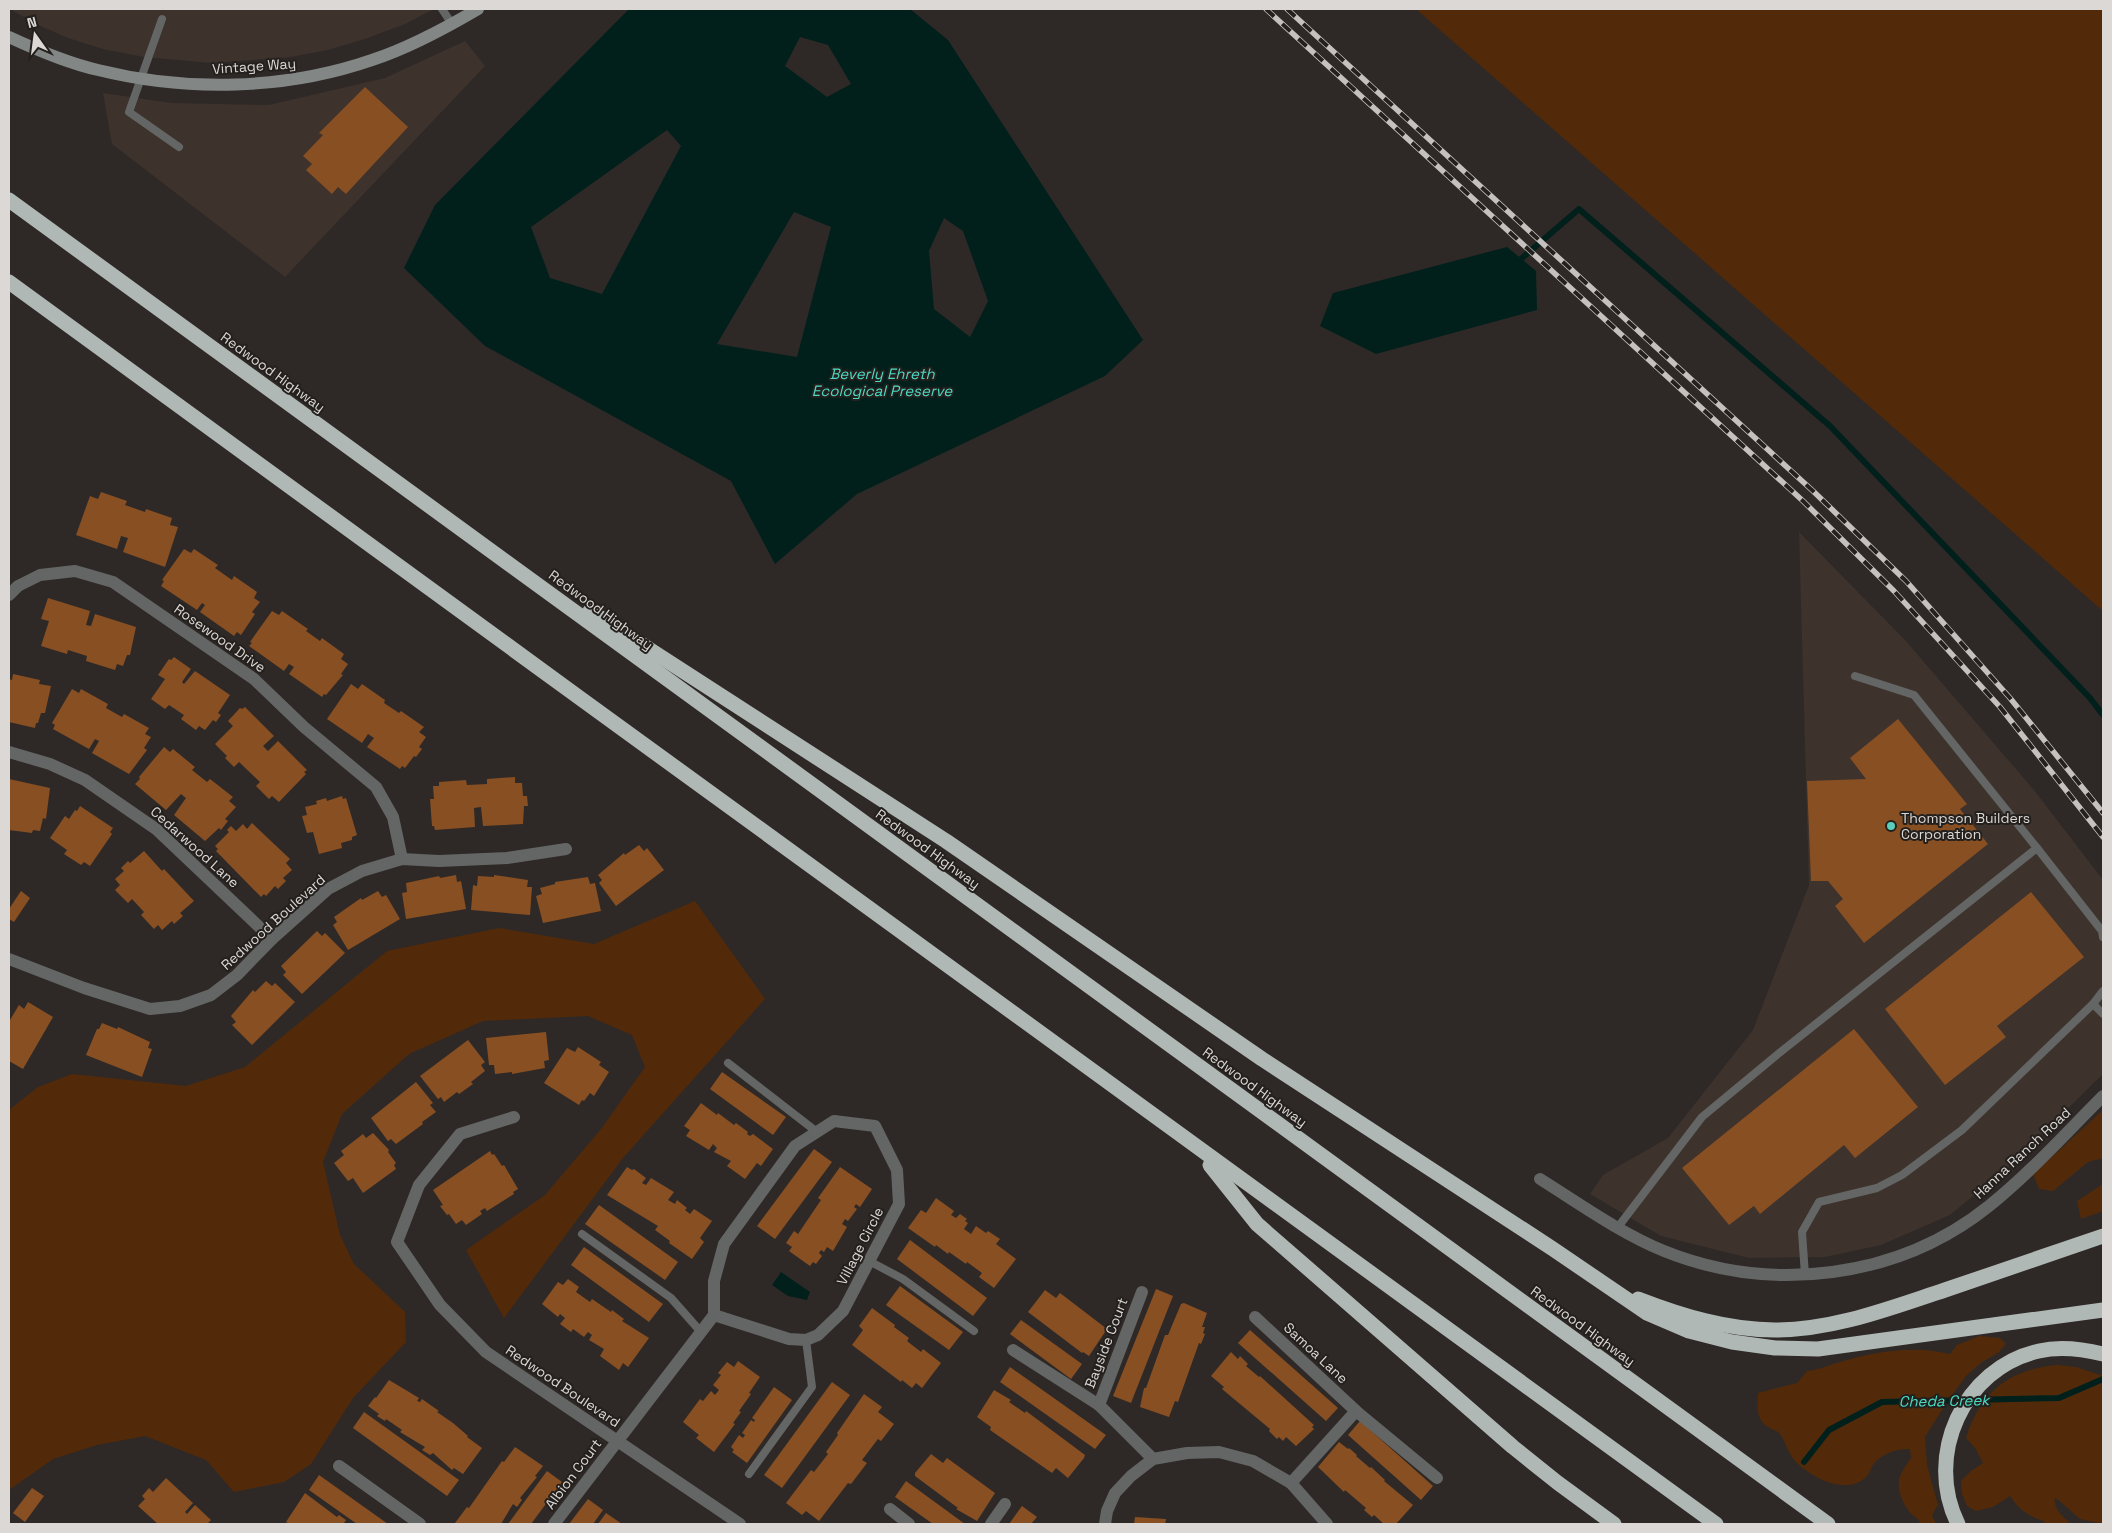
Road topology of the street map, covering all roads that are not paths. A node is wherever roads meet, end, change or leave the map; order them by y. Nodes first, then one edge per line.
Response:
1 (442, 9) edge
2 (478, 9) edge
3 (162, 19) dead end
4 (452, 24) junction
5 (9, 32) edge
6 (9, 37) edge
7 (24, 44) junction
8 (140, 79) junction
9 (179, 147) dead end
10 (9, 200) edge
11 (9, 282) edge
12 (455, 524) junction
13 (9, 595) edge
14 (1855, 676) dead end
15 (9, 752) edge
16 (2037, 848) junction
17 (566, 849) dead end
18 (402, 858) junction
19 (2103, 937) edge
20 (272, 939) junction
21 (10, 963) edge
22 (2103, 991) edge
23 (2093, 1004) junction
24 (2103, 1014) edge
25 (728, 1063) dead end
26 (2103, 1096) edge
27 (514, 1117) dead end
28 (817, 1132) junction
29 (1198, 1150) junction
30 (1540, 1179) dead end
31 (1618, 1227) junction
32 (582, 1234) dead end
33 (2103, 1236) edge
34 (869, 1261) junction
35 (1804, 1275) junction
36 (1610, 1287) junction
37 (1142, 1292) dead end
38 (2103, 1310) edge
39 (714, 1314) junction
40 (1255, 1317) dead end
41 (974, 1330) dead end
42 (701, 1332) junction
43 (806, 1340) junction
44 (1013, 1350) dead end
45 (2103, 1354) edge
46 (1099, 1405) junction
47 (1356, 1411) junction
48 (616, 1441) junction
49 (1153, 1459) junction
50 (339, 1466) dead end
51 (749, 1474) dead end
52 (1437, 1478) dead end
53 (1291, 1483) junction
54 (1005, 1504) dead end
55 (890, 1509) dead end
56 (420, 1524) edge
57 (554, 1524) edge
58 (740, 1524) edge
59 (909, 1524) edge
60 (991, 1524) edge
61 (1105, 1524) edge
62 (1327, 1524) edge
63 (1614, 1524) edge
64 (1716, 1524) edge
65 (1828, 1524) edge
66 (1958, 1524) edge

1 - 4 lane
2 - 4 street, Vintage Way
3 - 8 lane
4 - 8 street, Vintage Way
5 - 7 street, Vintage Way
6 - 7 street, Vintage Way
7 - 8 street, Vintage Way
8 - 9 lane
10 - 12 highway, Redwood Highway
11 - 29 highway
12 - 36 highway
12 - 65 highway, Redwood Highway
13 - 18 street, Rosewood Drive
14 - 16 lane
15 - 20 street, Cedarwood Lane
16 - 19 lane
16 - 31 lane
17 - 18 street, Redwood Boulevard
18 - 20 street, Redwood Boulevard
20 - 21 street, Redwood Boulevard
22 - 23 lane
23 - 24 lane
23 - 35 lane
25 - 28 lane
26 - 35 street, Hanna Ranch Road
27 - 48 street, Redwood Boulevard
28 - 34 street, Village Circle
28 - 39 street, Village Circle
29 - 63 highway
29 - 64 highway
30 - 31 street, Hanna Ranch Road
31 - 35 street, Hanna Ranch Road
32 - 42 lane
33 - 36 highway
34 - 41 lane
34 - 43 street, Village Circle
36 - 38 highway
37 - 46 street, Bayside Court
39 - 42 street
39 - 43 street
40 - 47 street, Samoa Lane
42 - 48 street
43 - 51 lane
44 - 46 street, Bayside Court
45 - 66 highway
46 - 49 street, Bayside Court
47 - 52 street, Samoa Lane
47 - 53 street
48 - 57 street, Albion Court
48 - 58 street, Redwood Boulevard
49 - 53 street
49 - 61 street
50 - 56 street
53 - 62 street
54 - 60 street
55 - 59 street

